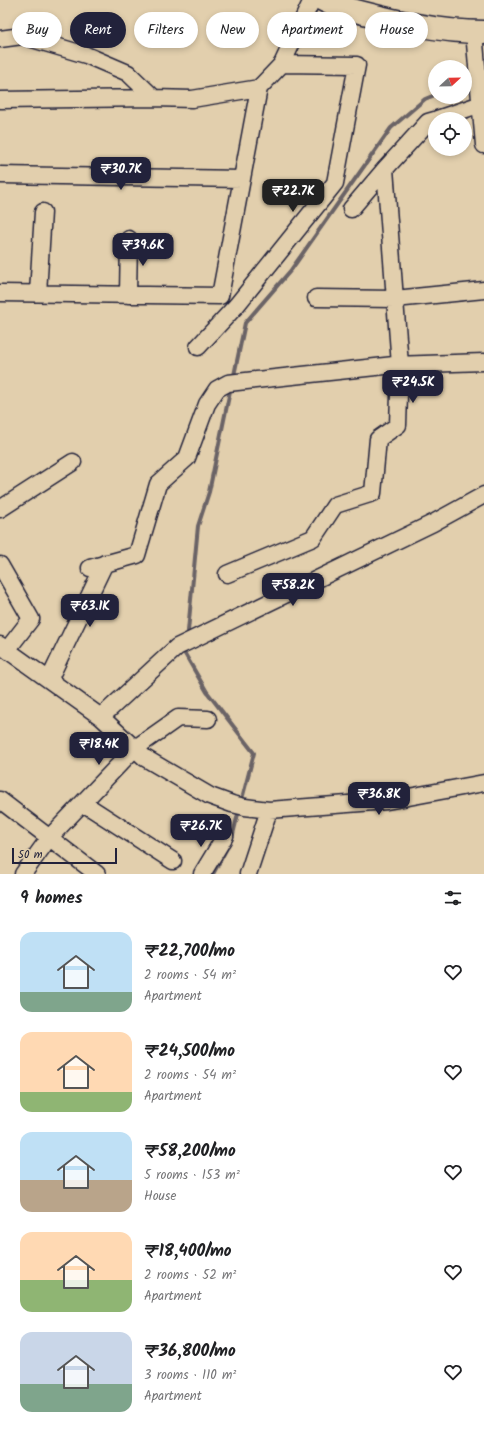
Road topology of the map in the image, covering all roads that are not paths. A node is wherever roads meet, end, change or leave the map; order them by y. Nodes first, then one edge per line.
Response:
1 (312, 0) edge
2 (323, 0) edge
3 (355, 0) edge
4 (480, 29) edge
5 (0, 39) edge
6 (282, 64) junction
7 (259, 88) junction
8 (154, 98) junction
9 (0, 100) edge
10 (482, 104) edge
11 (457, 112) edge
12 (428, 122) edge
13 (484, 145) edge
14 (385, 169) junction
15 (0, 175) edge
16 (242, 179) junction
17 (351, 209) dead end
18 (43, 212) dead end
19 (129, 239) dead end
20 (484, 290) edge
21 (0, 293) edge
22 (38, 293) junction
23 (128, 295) junction
24 (316, 298) dead end
25 (395, 299) junction
26 (198, 347) dead end
27 (484, 362) edge
28 (400, 365) junction
29 (73, 462) dead end
30 (484, 495) edge
31 (0, 509) edge
32 (0, 565) edge
33 (227, 574) dead end
34 (3, 648) edge
35 (49, 680) junction
36 (101, 717) junction
37 (208, 719) dead end
38 (134, 749) junction
39 (484, 783) edge
40 (0, 800) edge
41 (83, 803) junction
42 (269, 810) junction
43 (225, 836) dead end
44 (49, 838) junction
45 (173, 861) dead end
46 (23, 874) edge
47 (97, 874) edge
48 (202, 874) edge
49 (248, 874) edge

1 - 6 street
2 - 4 main road
3 - 4 main road
4 - 10 street
5 - 8 street
6 - 7 street
6 - 26 street
7 - 8 street
7 - 16 street
8 - 9 street
10 - 11 street
10 - 13 street
12 - 14 street
14 - 17 street
14 - 25 street
15 - 16 street
16 - 23 street
18 - 22 street
19 - 23 street
20 - 25 street
21 - 22 street
22 - 23 street
24 - 25 street
25 - 28 street
27 - 28 street
28 - 33 street
28 - 35 street
29 - 31 street
30 - 36 street
32 - 34 street
34 - 35 street
35 - 36 street
36 - 38 street
37 - 38 street
38 - 41 street
38 - 42 street
39 - 42 street
40 - 44 street
41 - 44 street
41 - 45 street
42 - 49 street
43 - 48 street
44 - 46 street
44 - 47 street

